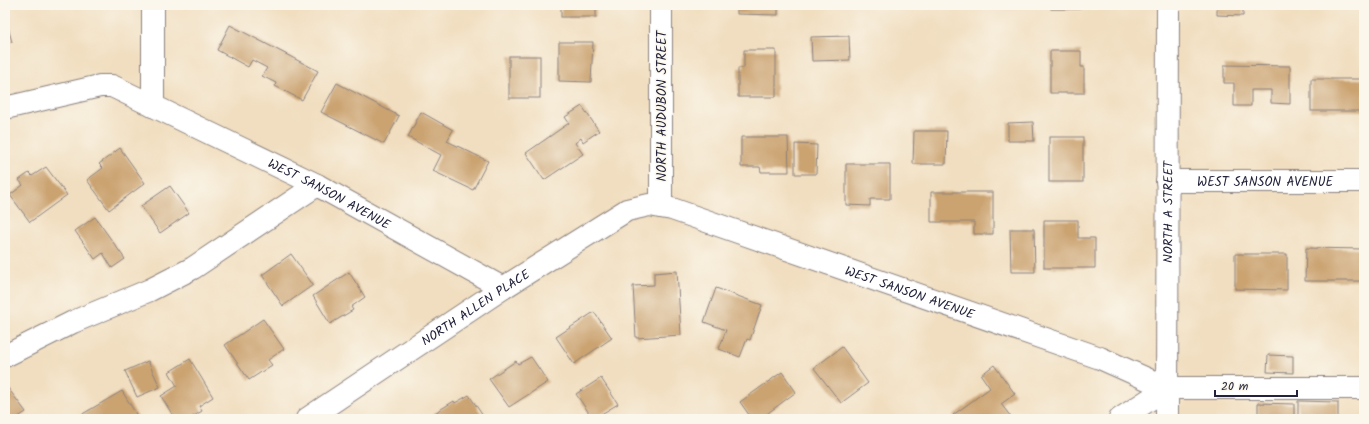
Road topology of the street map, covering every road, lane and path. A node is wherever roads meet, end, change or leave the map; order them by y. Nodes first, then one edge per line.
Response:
1 (153, 5) edge
2 (660, 5) edge
3 (1168, 5) edge
4 (152, 106) junction
5 (5, 108) edge
6 (1167, 181) junction
7 (1364, 181) edge
8 (316, 185) junction
9 (655, 206) junction
10 (503, 288) junction
11 (5, 356) edge
12 (1167, 388) junction
13 (1364, 388) edge
14 (306, 419) edge
15 (1120, 419) edge
16 (1167, 419) edge

1 - 4 street
2 - 9 street, NORTH AUDUBON STREET
3 - 6 street, NORTH A STREET
4 - 5 street, WEST SANSON AVENUE
4 - 8 street, WEST SANSON AVENUE
6 - 7 street, WEST SANSON AVENUE
6 - 12 street, NORTH A STREET
8 - 10 street, WEST SANSON AVENUE
8 - 11 street
9 - 10 street, NORTH ALLEN PLACE
9 - 12 street, WEST SANSON AVENUE
10 - 14 street, NORTH ALLEN PLACE
12 - 13 street
12 - 15 street
12 - 16 street, NORTH A STREET

